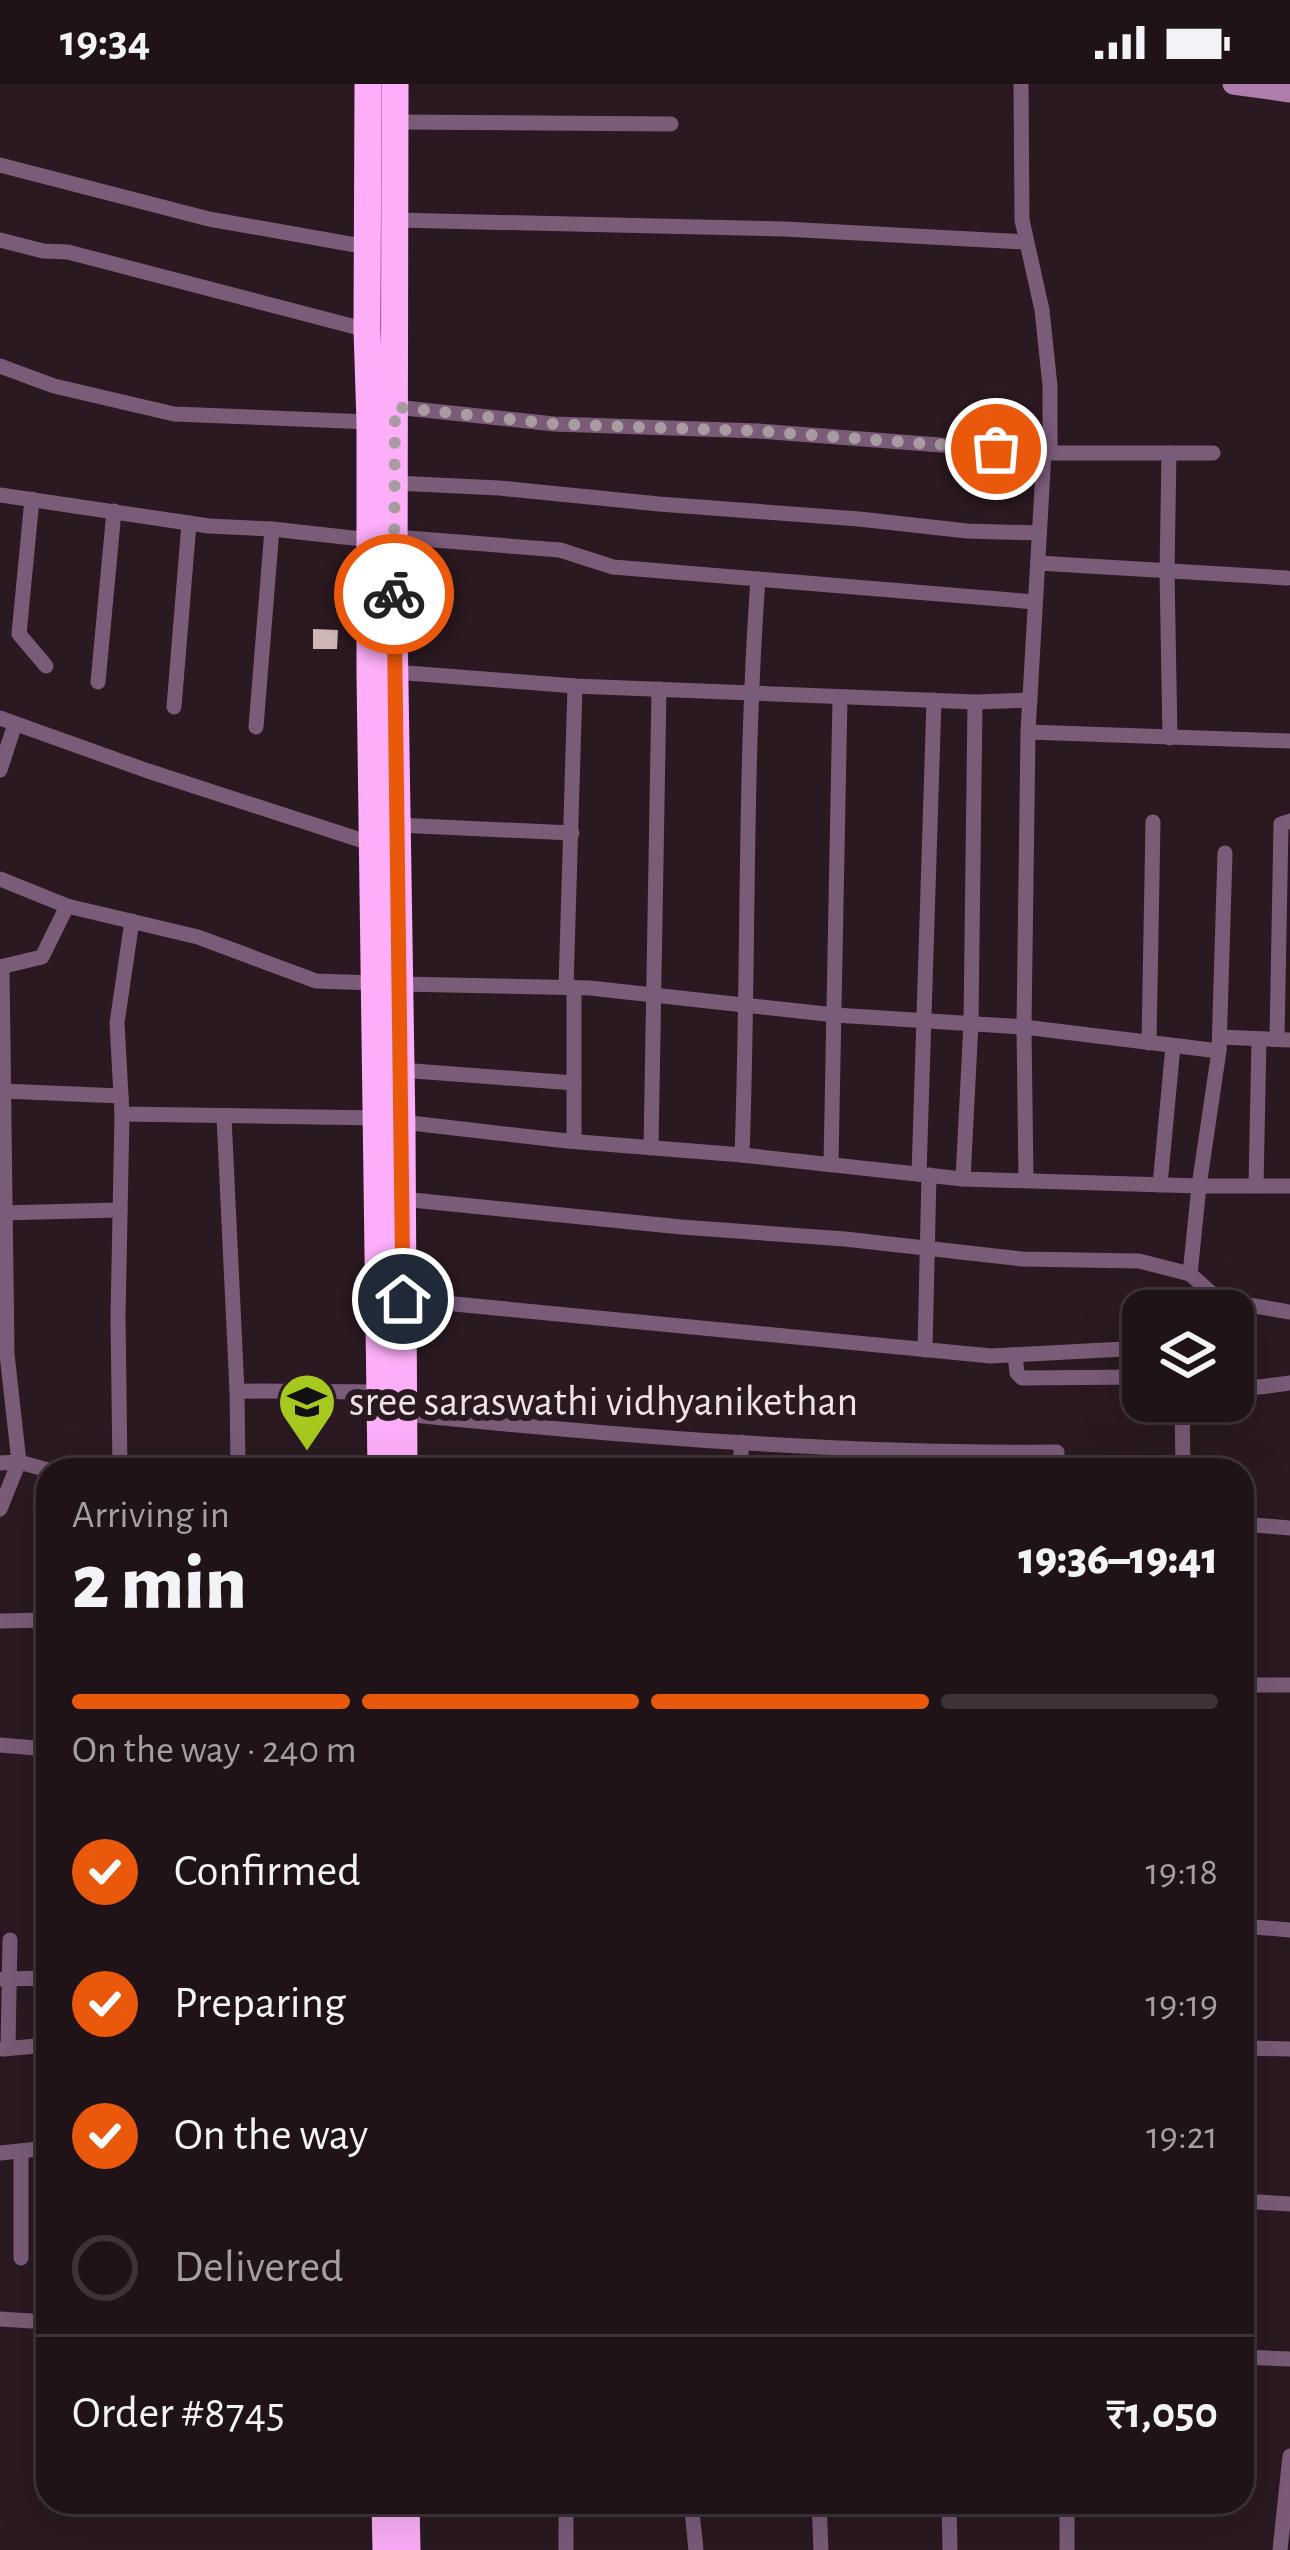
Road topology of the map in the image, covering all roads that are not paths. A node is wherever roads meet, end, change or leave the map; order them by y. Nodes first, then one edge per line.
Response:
1 (368, 84) edge
2 (395, 84) edge
3 (1021, 84) edge
4 (1234, 84) edge
5 (1290, 92) edge
6 (396, 122) junction
7 (671, 124) dead end
8 (0, 165) edge
9 (396, 220) junction
10 (0, 241) edge
11 (1025, 242) junction
12 (368, 247) junction
13 (367, 330) junction
14 (0, 366) edge
15 (395, 407) junction
16 (370, 422) junction
17 (1047, 453) junction
18 (1169, 453) junction
19 (1213, 453) dead end
20 (395, 483) junction
21 (0, 495) edge
22 (32, 499) junction
23 (114, 511) junction
24 (189, 523) junction
25 (272, 529) junction
26 (1039, 533) junction
27 (383, 538) junction
28 (1037, 563) junction
29 (1167, 571) junction
30 (1287, 578) dead end
31 (758, 579) junction
32 (1035, 602) junction
33 (46, 666) dead end
34 (395, 672) junction
35 (98, 682) dead end
36 (575, 686) junction
37 (659, 689) junction
38 (750, 693) junction
39 (840, 697) junction
40 (934, 700) junction
41 (1030, 700) junction
42 (975, 702) junction
43 (175, 707) dead end
44 (8, 721) edge
45 (256, 727) dead end
46 (1028, 732) junction
47 (1170, 738) junction
48 (1290, 741) edge
49 (0, 770) edge
50 (1290, 821) edge
51 (1153, 822) dead end
52 (397, 825) junction
53 (572, 833) junction
54 (373, 844) junction
55 (1225, 853) dead end
56 (0, 879) edge
57 (68, 906) junction
58 (132, 921) junction
59 (1, 968) edge
60 (387, 983) junction
61 (570, 987) junction
62 (656, 995) junction
63 (748, 1005) junction
64 (835, 1015) junction
65 (923, 1020) junction
66 (971, 1024) junction
67 (1024, 1027) junction
68 (1259, 1039) junction
69 (1284, 1039) edge
70 (1149, 1043) junction
71 (1219, 1044) junction
72 (1173, 1046) junction
73 (401, 1070) junction
74 (574, 1082) junction
75 (3, 1091) junction
76 (121, 1096) junction
77 (122, 1114) junction
78 (224, 1117) junction
79 (389, 1120) junction
80 (574, 1142) junction
81 (651, 1148) junction
82 (742, 1155) junction
83 (831, 1163) junction
84 (924, 1174) junction
85 (964, 1179) junction
86 (1026, 1180) junction
87 (1160, 1185) junction
88 (1199, 1186) junction
89 (1256, 1186) junction
90 (1290, 1186) edge
91 (402, 1199) junction
92 (120, 1210) junction
93 (3, 1213) edge
94 (926, 1248) junction
95 (1190, 1274) junction
96 (1208, 1290) edge
97 (403, 1299) junction
98 (1254, 1309) edge
99 (1290, 1312) edge
100 (3, 1328) edge
101 (1122, 1349) edge
102 (925, 1350) junction
103 (1015, 1354) junction
104 (1122, 1378) edge
105 (1290, 1383) edge
106 (1254, 1386) edge
107 (237, 1391) junction
108 (396, 1399) junction
109 (1182, 1422) edge
110 (741, 1442) junction
111 (120, 1458) edge
112 (238, 1458) edge
113 (384, 1458) edge
114 (403, 1458) edge
115 (741, 1458) edge
116 (1057, 1458) edge
117 (1183, 1458) edge
118 (19, 1462) junction
119 (0, 1463) edge
120 (36, 1467) edge
121 (0, 1509) edge
122 (1254, 1525) edge
123 (1290, 1528) edge
124 (36, 1620) edge
125 (0, 1621) edge
126 (1254, 1685) edge
127 (1290, 1685) edge
128 (0, 1745) edge
129 (36, 1748) edge
130 (1254, 1927) edge
131 (1290, 1930) edge
132 (10, 1940) dead end
133 (36, 1978) edge
134 (4, 1979) edge
135 (36, 2046) edge
136 (1254, 2048) edge
137 (4, 2049) edge
138 (1290, 2049) edge
139 (36, 2149) edge
140 (21, 2151) junction
141 (0, 2153) edge
142 (1254, 2201) edge
143 (1290, 2204) edge
144 (21, 2258) dead end
145 (0, 2319) edge
146 (36, 2321) edge
147 (1254, 2358) edge
148 (1290, 2359) edge
149 (1290, 2456) edge
150 (385, 2514) edge
151 (406, 2514) edge
152 (566, 2514) edge
153 (692, 2514) edge
154 (820, 2514) edge
155 (949, 2514) edge
156 (1067, 2514) edge
157 (1286, 2530) edge
158 (386, 2550) edge
159 (407, 2550) edge
160 (566, 2550) edge
161 (696, 2550) edge
162 (821, 2550) edge
163 (950, 2550) edge
164 (1067, 2550) edge
165 (1280, 2550) edge

1 - 12 highway
2 - 6 highway
3 - 11 street
4 - 5 street
6 - 7 street
6 - 9 highway
8 - 12 street
9 - 11 street
9 - 15 highway
10 - 13 street
11 - 17 street
12 - 13 highway
13 - 16 highway
14 - 16 street
15 - 17 street
15 - 20 highway
16 - 27 highway
17 - 18 street
17 - 26 street
18 - 19 street
18 - 29 street
20 - 26 street
20 - 27 highway
21 - 22 street
22 - 23 street
22 - 33 street
23 - 24 street
23 - 35 street
24 - 25 street
24 - 43 street
25 - 27 street
25 - 45 street
26 - 28 street
27 - 31 street
27 - 34 highway
27 - 54 highway
28 - 29 street
28 - 32 street
29 - 30 street
29 - 47 street
31 - 32 street
31 - 38 street
32 - 41 street
34 - 36 street
34 - 52 highway
36 - 37 street
36 - 53 street
37 - 38 street
37 - 62 street
38 - 39 street
38 - 63 street
39 - 40 street
39 - 64 street
40 - 42 street
40 - 65 street
41 - 42 street
41 - 46 street
42 - 66 street
44 - 49 street
44 - 54 street
46 - 47 street
46 - 67 street
47 - 48 street
50 - 69 street
51 - 70 street
52 - 53 street
52 - 60 highway
53 - 61 street
54 - 60 highway
55 - 71 street
56 - 57 street
57 - 58 street
57 - 59 street
58 - 60 street
58 - 76 street
59 - 75 street
60 - 61 street
60 - 73 highway
60 - 79 highway
61 - 62 street
61 - 74 street
62 - 63 street
62 - 81 street
63 - 64 street
63 - 82 street
64 - 65 street
64 - 83 street
65 - 66 street
65 - 84 street
66 - 67 street
66 - 85 street
67 - 70 street
67 - 86 street
68 - 69 street
68 - 71 street
68 - 89 street
70 - 72 street
71 - 72 street
71 - 88 street
72 - 87 street
73 - 74 street
73 - 79 highway
74 - 80 street
75 - 76 street
75 - 93 street
76 - 77 street
77 - 78 street
77 - 92 street
78 - 79 street
78 - 107 street
79 - 80 street
79 - 91 highway
79 - 108 highway
80 - 81 street
81 - 82 street
82 - 83 street
83 - 84 street
84 - 85 street
84 - 94 street
85 - 86 street
86 - 87 street
87 - 88 street
88 - 89 street
88 - 95 street
89 - 90 street
91 - 94 street
91 - 97 highway
92 - 93 street
92 - 111 street
93 - 100 street
94 - 95 street
94 - 102 street
95 - 96 street
97 - 102 street
97 - 108 highway
98 - 99 street
100 - 118 street
101 - 103 street
102 - 103 street
103 - 104 street
105 - 106 street
107 - 108 street
107 - 112 street
108 - 110 street
108 - 113 highway
108 - 114 highway
109 - 117 street
110 - 115 street
110 - 116 street
118 - 119 street
118 - 120 street
118 - 121 street
122 - 123 street
124 - 125 street
126 - 127 street
128 - 129 street
130 - 131 street
132 - 134 street
133 - 134 street
134 - 137 street
135 - 137 street
136 - 138 street
139 - 140 street
140 - 141 street
140 - 144 street
142 - 143 street
145 - 146 street
147 - 148 street
149 - 157 street
150 - 158 highway
151 - 159 highway
152 - 160 street
153 - 161 street
154 - 162 street
155 - 163 street
156 - 164 street
157 - 165 street

